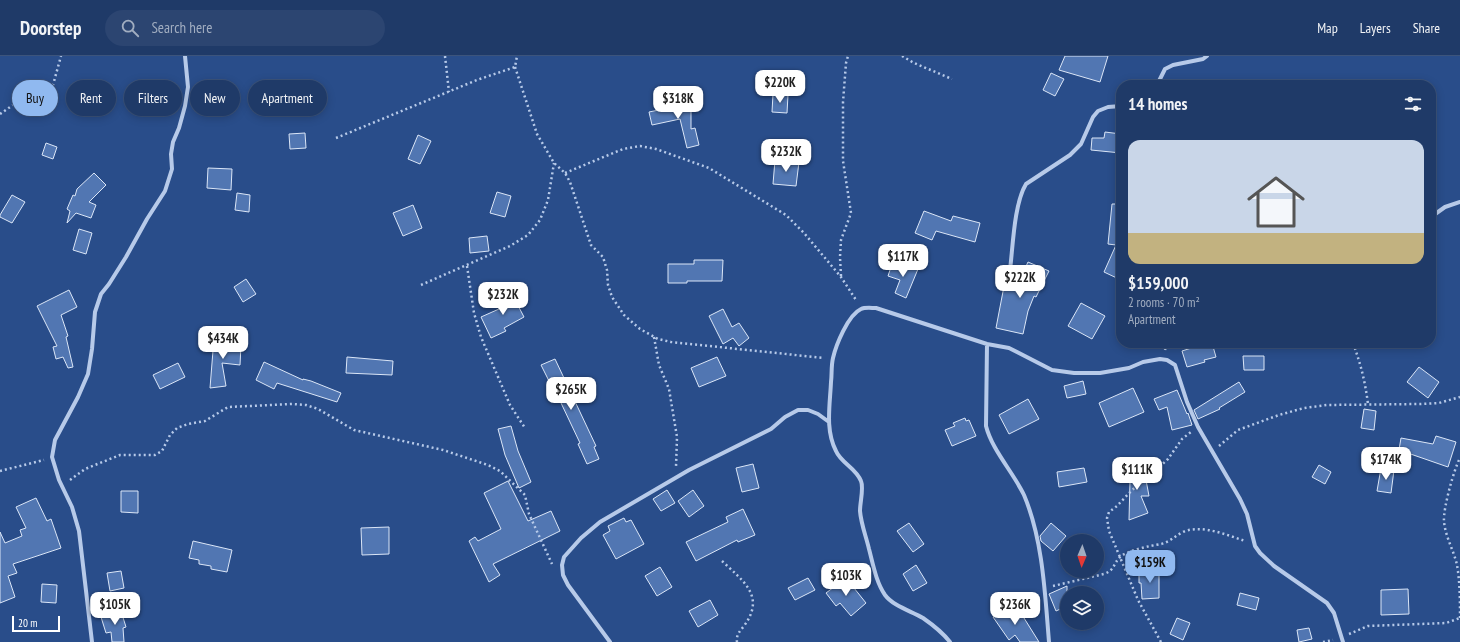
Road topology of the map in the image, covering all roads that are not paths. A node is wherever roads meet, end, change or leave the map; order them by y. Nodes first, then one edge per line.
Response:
1 (185, 56) edge
2 (1207, 56) edge
3 (1160, 80) edge
4 (1116, 106) edge
5 (1460, 202) edge
6 (1436, 214) edge
7 (1010, 270) dead end
8 (987, 344) junction
9 (829, 422) junction
10 (1342, 640) edge
11 (92, 642) edge
12 (610, 642) edge
13 (950, 642) edge
14 (1049, 642) edge

1 - 11 street
2 - 3 street
4 - 7 street
5 - 6 street
8 - 9 street
8 - 10 street
8 - 14 street
9 - 12 street
9 - 13 street

